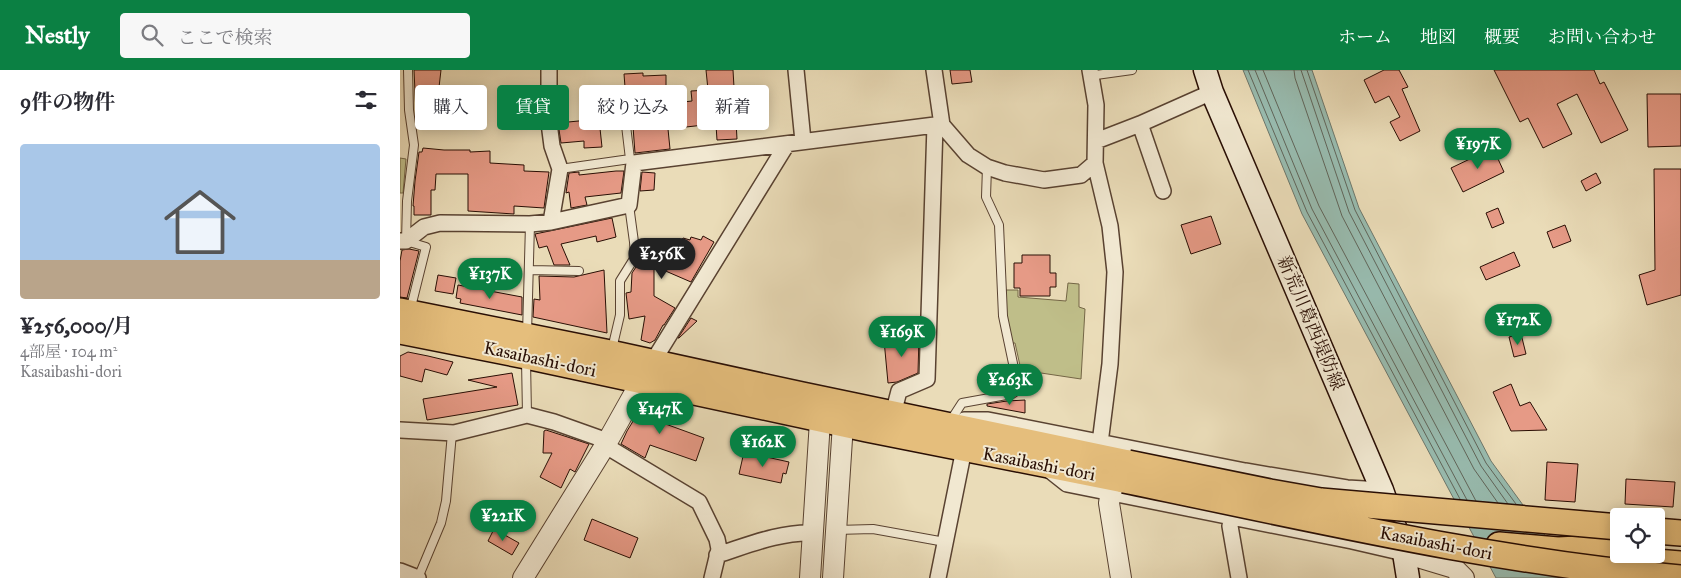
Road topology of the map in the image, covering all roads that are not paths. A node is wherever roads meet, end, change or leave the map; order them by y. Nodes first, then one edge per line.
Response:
1 (408, 70) edge
2 (549, 70) edge
3 (796, 70) edge
4 (934, 70) edge
5 (1132, 70) edge
6 (1205, 70) edge
7 (1091, 75) edge
8 (1212, 92) junction
9 (1140, 124) junction
10 (938, 125) junction
11 (628, 130) edge
12 (1096, 141) junction
13 (803, 142) junction
14 (787, 144) junction
15 (632, 161) junction
16 (1094, 163) junction
17 (987, 167) junction
18 (560, 169) junction
19 (1163, 191) dead end
20 (628, 205) junction
21 (551, 222) junction
22 (530, 224) junction
23 (403, 241) edge
24 (530, 270) junction
25 (579, 271) dead end
26 (402, 324) edge
27 (526, 346) junction
28 (610, 353) junction
29 (647, 372) junction
30 (832, 412) junction
31 (893, 414) junction
32 (526, 415) junction
33 (920, 420) junction
34 (951, 420) junction
35 (400, 430) edge
36 (452, 432) junction
37 (1100, 443) junction
38 (606, 444) junction
39 (964, 449) junction
40 (1121, 478) junction
41 (1382, 490) junction
42 (1441, 512) junction
43 (1232, 517) junction
44 (1610, 527) edge
45 (836, 530) junction
46 (1665, 532) edge
47 (812, 533) junction
48 (1681, 533) edge
49 (945, 542) junction
50 (1436, 544) junction
51 (1665, 546) edge
52 (1610, 547) edge
53 (1681, 547) edge
54 (1610, 549) edge
55 (1404, 554) junction
56 (717, 555) junction
57 (1610, 556) edge
58 (1665, 560) edge
59 (1681, 564) edge
60 (400, 571) edge
61 (529, 577) edge
62 (418, 578) edge
63 (712, 578) edge
64 (810, 578) edge
65 (833, 578) edge
66 (938, 578) edge
67 (1121, 578) edge
68 (1239, 578) edge
69 (1408, 578) edge
70 (1464, 578) edge
71 (1598, 578) edge
72 (1681, 578) edge

1 - 23 lane
2 - 18 street
3 - 13 street
4 - 10 street
5 - 7 lane
6 - 8 main road, 新荒川葛西堤防線
7 - 12 street
8 - 9 street
8 - 41 main road, 新荒川葛西堤防線
9 - 12 street
9 - 19 street
10 - 13 street
10 - 17 street
10 - 31 street
11 - 15 lane
12 - 16 street
13 - 14 street
14 - 15 street
14 - 29 street
15 - 18 lane
15 - 20 street
16 - 17 street
16 - 37 street
17 - 34 lane
18 - 21 street
20 - 21 street
20 - 28 lane
21 - 22 street
22 - 23 street
22 - 24 lane
23 - 26 lane
24 - 25 lane
24 - 27 lane
26 - 27 main road, Kasaibashi-dori
27 - 28 main road, Kasaibashi-dori
27 - 29 main road, Kasaibashi-dori
27 - 32 lane
28 - 29 main road, Kasaibashi-dori
29 - 30 main road, Kasaibashi-dori
29 - 38 street
30 - 31 main road, Kasaibashi-dori
30 - 39 main road, Kasaibashi-dori
30 - 45 street
30 - 47 street
31 - 33 main road, Kasaibashi-dori
32 - 36 street
32 - 38 street
33 - 34 street
33 - 40 main road, Kasaibashi-dori
34 - 37 street
35 - 36 street
36 - 62 lane
37 - 41 street
38 - 56 street
38 - 61 street
39 - 40 main road, Kasaibashi-dori
39 - 49 street
40 - 42 main road, Kasaibashi-dori, bridge
40 - 43 street
40 - 50 main road, Kasaibashi-dori, bridge
40 - 67 street
41 - 55 main road, 新荒川葛西堤防線
42 - 44 main road, Kasaibashi-dori, bridge
42 - 52 main road, bridge
43 - 55 street
43 - 68 street
45 - 49 lane
45 - 65 street
46 - 48 main road
47 - 56 street
47 - 64 street
49 - 66 street
50 - 54 main road, bridge
50 - 72 main road, Kasaibashi-dori, bridge
51 - 53 main road
55 - 69 main road, 新荒川葛西堤防線
55 - 70 street
56 - 63 street
57 - 71 main road
58 - 59 main road
60 - 62 street

